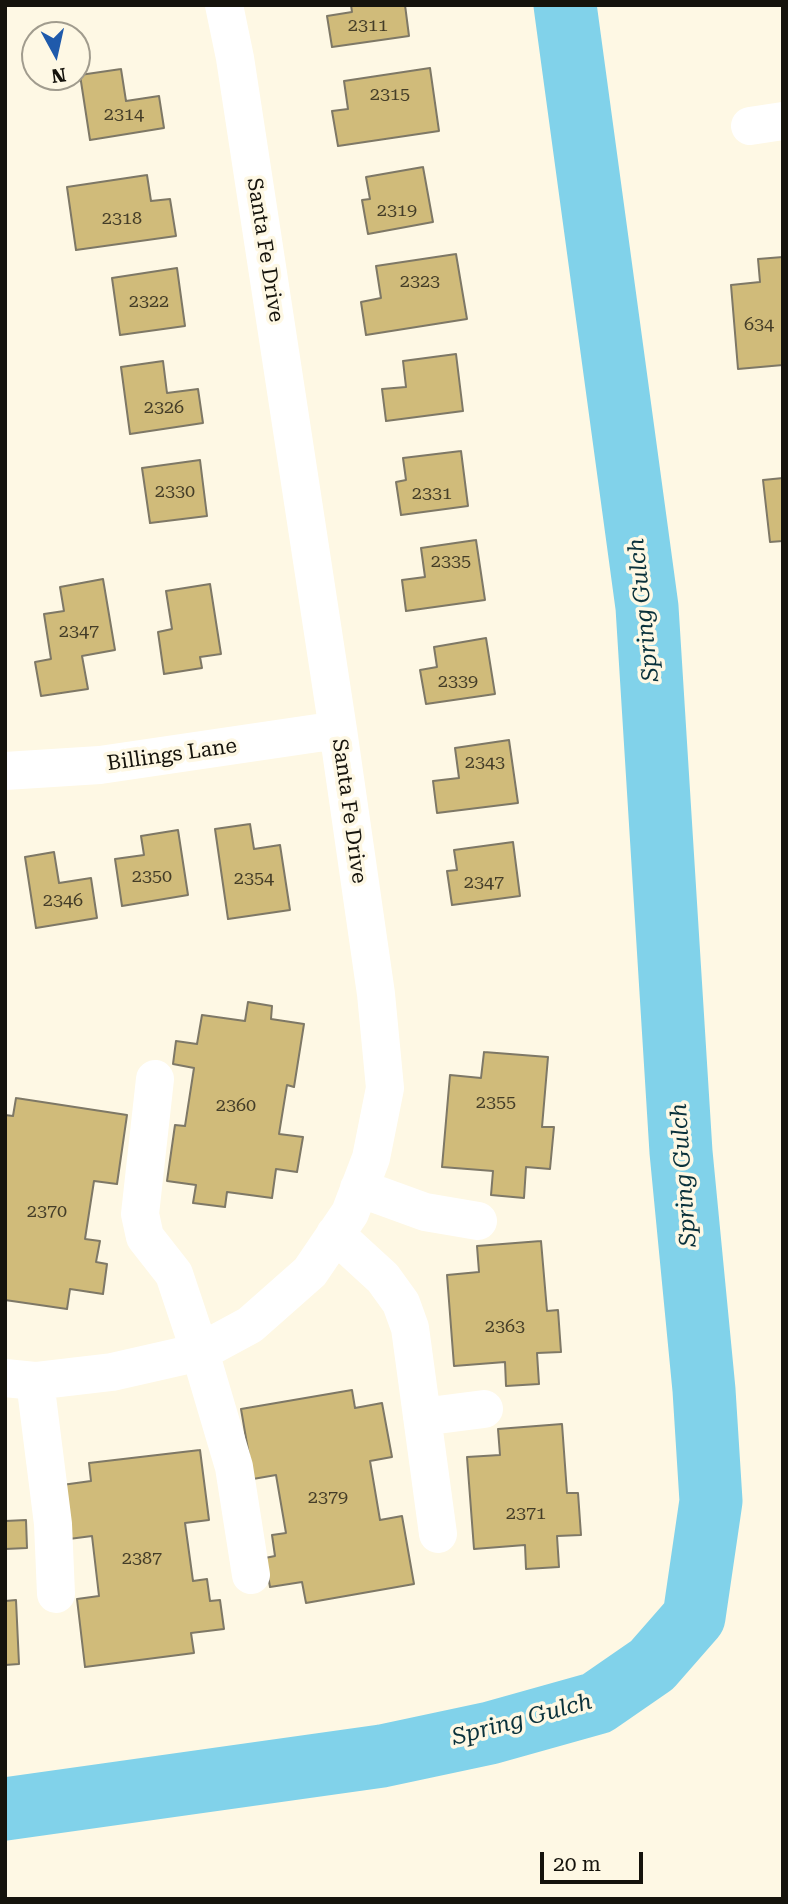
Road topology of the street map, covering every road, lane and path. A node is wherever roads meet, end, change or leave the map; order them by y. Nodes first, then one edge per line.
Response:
1 (224, 5) edge
2 (338, 730) junction
3 (5, 771) edge
4 (155, 1079) dead end
5 (359, 1188) junction
6 (478, 1221) dead end
7 (335, 1234) junction
8 (200, 1352) junction
9 (20, 1380) edge
10 (484, 1409) dead end
11 (422, 1417) junction
12 (438, 1534) dead end
13 (251, 1575) dead end
14 (56, 1594) dead end

1 - 2 street, Santa Fe Drive
2 - 3 street, Billings Lane
2 - 5 street, Santa Fe Drive
4 - 8 street
5 - 6 street
5 - 7 street, Santa Fe Drive
7 - 8 street, Santa Fe Drive
7 - 11 street
8 - 9 street, Santa Fe Drive
8 - 13 street
9 - 14 street
10 - 11 street
11 - 12 street

